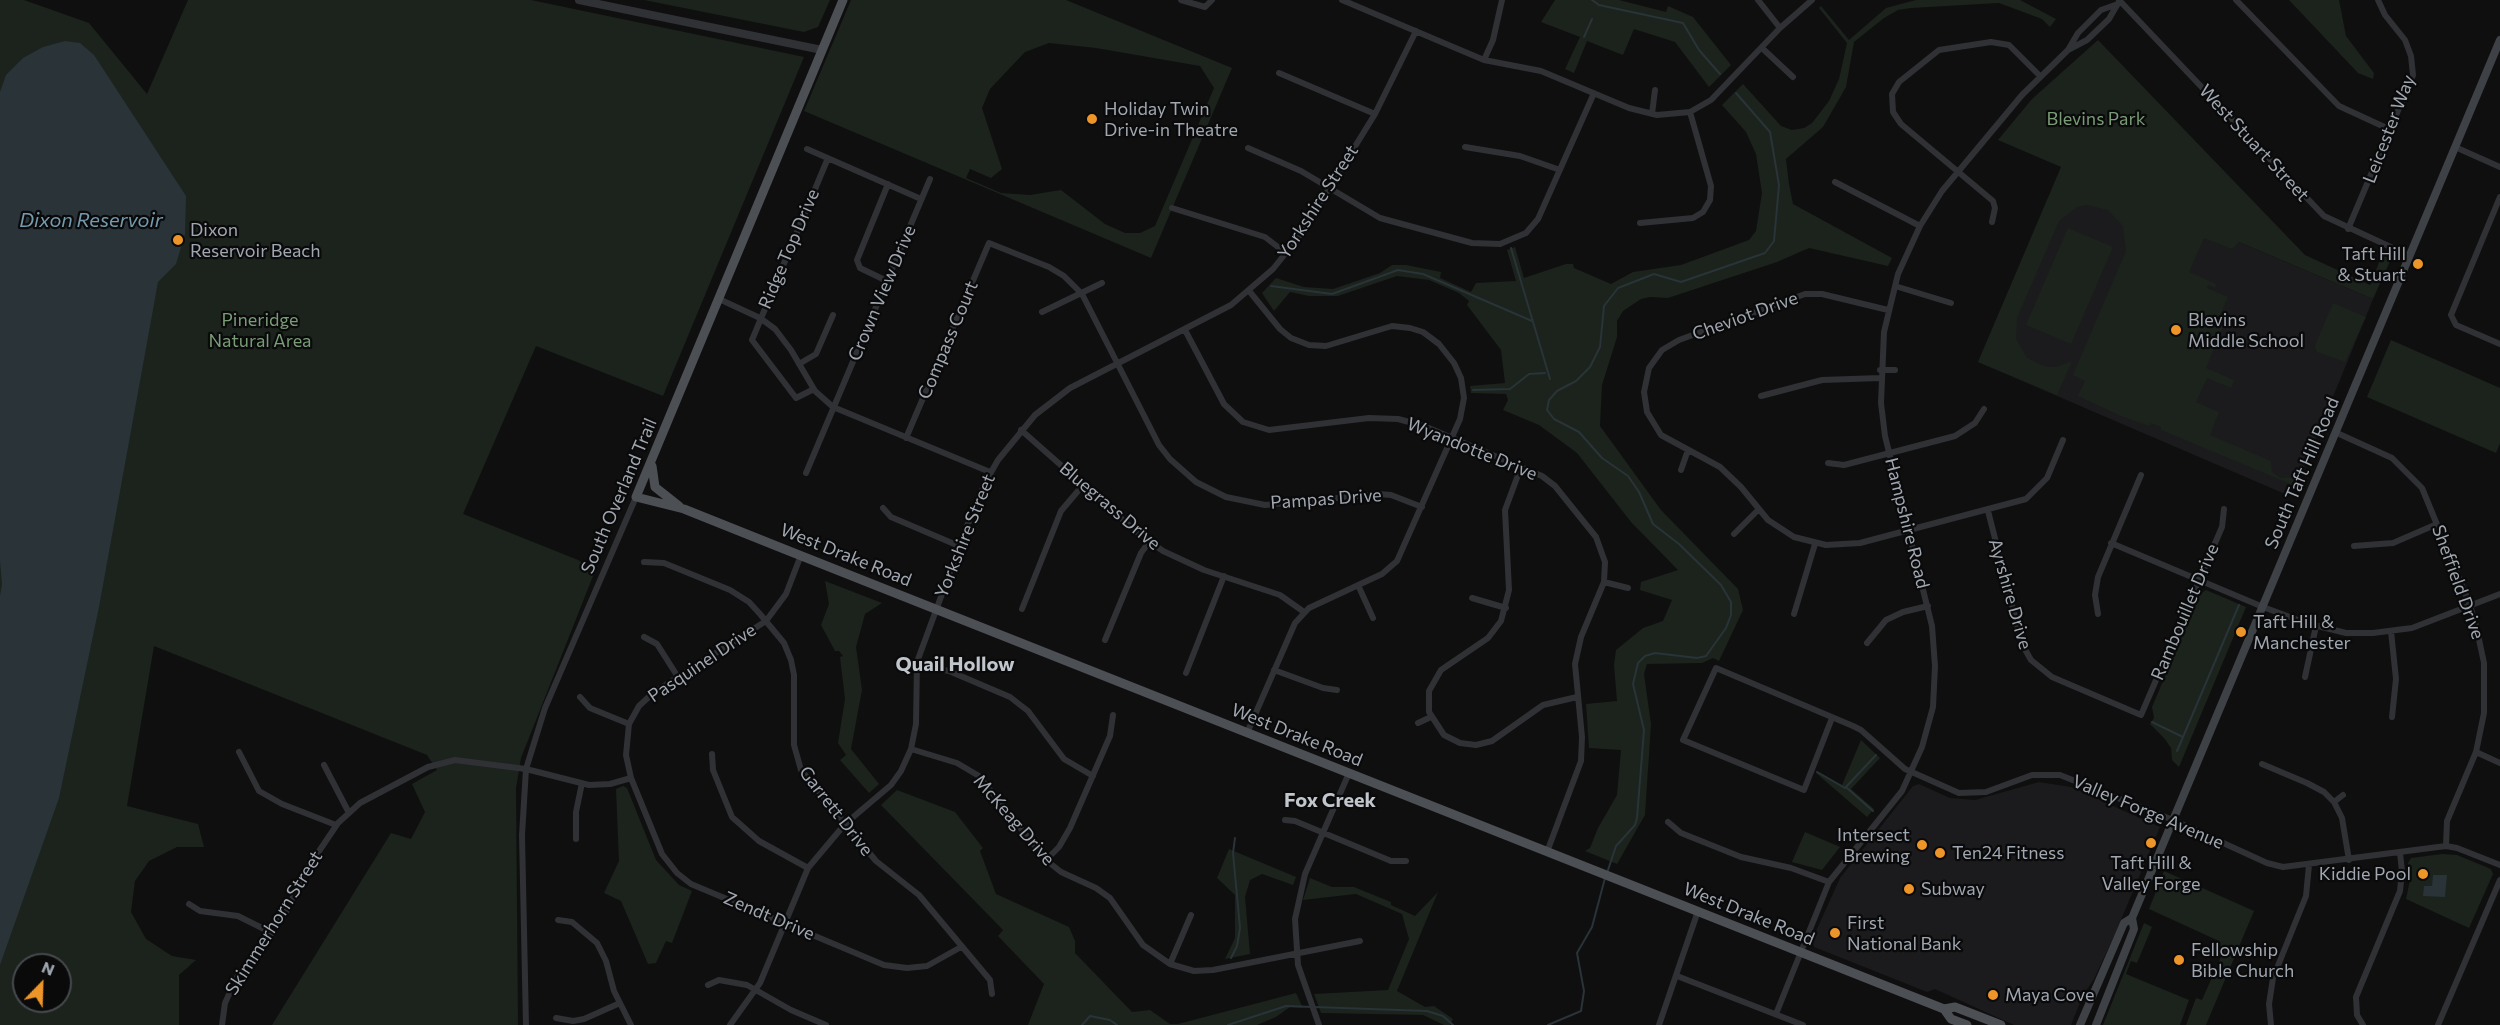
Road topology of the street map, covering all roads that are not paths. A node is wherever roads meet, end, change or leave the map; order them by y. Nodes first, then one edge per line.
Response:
1 (579, 0) edge
2 (843, 0) edge
3 (1181, 0) edge
4 (1212, 0) edge
5 (1342, 0) edge
6 (1502, 0) edge
7 (1758, 0) edge
8 (1812, 0) edge
9 (2236, 0) edge
10 (2378, 0) edge
11 (2118, 1) edge
12 (1780, 28) junction
13 (1416, 31) junction
14 (2500, 40) edge
15 (1762, 48) junction
16 (822, 50) junction
17 (2068, 50) junction
18 (1484, 60) junction
19 (1279, 73) dead end
20 (2040, 76) junction
21 (1793, 77) dead end
22 (1656, 90) dead end
23 (1594, 93) junction
24 (1690, 112) junction
25 (1376, 114) junction
26 (1652, 114) junction
27 (2391, 130) junction
28 (1465, 147) dead end
29 (2455, 147) junction
30 (1248, 148) dead end
31 (807, 149) dead end
32 (828, 158) junction
33 (2500, 167) edge
34 (1560, 170) junction
35 (1958, 172) junction
36 (930, 179) dead end
37 (1835, 182) dead end
38 (888, 184) junction
39 (1329, 188) junction
40 (2500, 198) edge
41 (921, 199) junction
42 (1172, 208) dead end
43 (1992, 222) dead end
44 (1640, 223) dead end
45 (1920, 226) junction
46 (2348, 230) junction
47 (1287, 254) junction
48 (2410, 256) junction
49 (887, 281) junction
50 (1102, 283) dead end
51 (1895, 286) junction
52 (1250, 292) junction
53 (1082, 294) junction
54 (719, 300) junction
55 (1951, 303) dead end
56 (1888, 310) junction
57 (1042, 312) dead end
58 (833, 315) dead end
59 (760, 318) junction
60 (1185, 330) junction
61 (2500, 344) edge
62 (799, 364) junction
63 (1118, 364) junction
64 (1880, 370) junction
65 (1895, 370) dead end
66 (1880, 378) junction
67 (814, 389) junction
68 (1761, 396) dead end
69 (833, 406) junction
70 (1984, 409) dead end
71 (1021, 430) junction
72 (2337, 433) junction
73 (1452, 437) junction
74 (906, 438) junction
75 (2063, 440) dead end
76 (1688, 450) junction
77 (1889, 453) junction
78 (653, 459) junction
79 (1828, 463) dead end
80 (1521, 467) junction
81 (1681, 470) dead end
82 (806, 472) dead end
83 (990, 472) junction
84 (2141, 475) dead end
85 (1083, 485) junction
86 (636, 497) junction
87 (1422, 507) junction
88 (883, 508) dead end
89 (684, 509) junction
90 (2224, 509) dead end
91 (1758, 510) junction
92 (1988, 511) junction
93 (2437, 524) junction
94 (1908, 531) junction
95 (1734, 534) dead end
96 (1149, 542) junction
97 (2111, 543) junction
98 (1815, 544) junction
99 (959, 546) junction
100 (2354, 546) dead end
101 (801, 555) junction
102 (644, 561) dead end
103 (1224, 576) junction
104 (2199, 581) junction
105 (1604, 582) junction
106 (1358, 585) junction
107 (1628, 588) dead end
108 (2500, 594) edge
109 (1472, 598) dead end
110 (2470, 605) junction
111 (1928, 606) junction
112 (1506, 608) junction
113 (2263, 608) junction
114 (935, 609) junction
115 (1022, 609) dead end
116 (1304, 612) junction
117 (1794, 614) dead end
118 (2098, 614) dead end
119 (1373, 618) dead end
120 (766, 621) junction
121 (2316, 626) junction
122 (2391, 631) junction
123 (644, 637) dead end
124 (1105, 640) dead end
125 (1867, 643) dead end
126 (916, 665) junction
127 (1274, 670) junction
128 (1186, 673) dead end
129 (678, 677) junction
130 (2305, 677) dead end
131 (1337, 690) dead end
132 (580, 697) dead end
133 (1577, 697) junction
134 (1113, 715) dead end
135 (2140, 715) joint
136 (1431, 717) junction
137 (1832, 717) junction
138 (2392, 717) dead end
139 (1418, 723) dead end
140 (629, 724) junction
141 (1247, 733) junction
142 (911, 749) junction
143 (239, 752) dead end
144 (2476, 752) junction
145 (712, 754) dead end
146 (2500, 763) edge
147 (2262, 764) dead end
148 (324, 765) dead end
149 (526, 769) junction
150 (1912, 772) junction
151 (1349, 773) junction
152 (1093, 776) junction
153 (631, 778) junction
154 (582, 783) junction
155 (2343, 795) dead end
156 (2334, 802) junction
157 (348, 811) junction
158 (1285, 820) dead end
159 (2173, 820) junction
160 (1668, 822) dead end
161 (845, 824) junction
162 (336, 825) junction
163 (1323, 832) junction
164 (576, 838) dead end
165 (2446, 846) junction
166 (1547, 852) junction
167 (2400, 854) junction
168 (1046, 860) junction
169 (2349, 860) junction
170 (1406, 861) dead end
171 (2309, 865) junction
172 (2500, 865) edge
173 (808, 868) junction
174 (2500, 880) edge
175 (1829, 882) junction
176 (189, 904) dead end
177 (1698, 911) junction
178 (1191, 915) dead end
179 (2132, 918) junction
180 (558, 920) dead end
181 (784, 923) junction
182 (272, 933) junction
183 (1360, 941) dead end
184 (962, 946) junction
185 (1800, 952) junction
186 (1296, 954) junction
187 (1170, 964) junction
188 (1677, 976) junction
189 (708, 985) dead end
190 (757, 989) junction
191 (992, 994) dead end
192 (620, 1003) junction
193 (1944, 1009) junction
194 (1776, 1014) junction
195 (556, 1018) dead end
196 (222, 1025) edge
197 (526, 1025) edge
198 (631, 1025) edge
199 (730, 1025) edge
200 (826, 1025) edge
201 (1319, 1025) edge
202 (1659, 1025) edge
203 (1803, 1025) edge
204 (1967, 1025) edge
205 (2001, 1025) edge
206 (2080, 1025) edge
207 (2096, 1025) edge
208 (2271, 1025) edge
209 (2363, 1025) edge
210 (2438, 1025) edge

1 - 16 street
2 - 16 main road, South Overland Trail
3 - 4 street
5 - 13 street
6 - 18 street
7 - 12 street
8 - 12 street
9 - 27 street
10 - 27 street, Leicester Way
11 - 17 street, Hampshire Road
11 - 17 street, Hampshire Road
11 - 46 street, West Stuart Street
12 - 15 street
13 - 18 street
13 - 25 street, Yorkshire Street
14 - 29 main road, South Taft Hill Road
15 - 21 street
15 - 24 street
16 - 54 main road, South Overland Trail
17 - 20 street, Hampshire Road
18 - 23 street
19 - 25 street
20 - 35 street, Hampshire Road
20 - 35 street
22 - 26 street
23 - 26 street
23 - 34 street
24 - 26 street
24 - 44 street
25 - 39 street, Yorkshire Street
27 - 46 street, Leicester Way
28 - 34 street
29 - 33 street
29 - 48 main road, South Taft Hill Road
30 - 39 street
31 - 32 street
32 - 38 street
32 - 59 street, Ridge Top Drive
34 - 39 street
35 - 43 street
35 - 45 street, Hampshire Road
36 - 41 street, Crown View Drive
37 - 45 street
38 - 41 street
38 - 49 street
39 - 47 street, Yorkshire Street
40 - 61 street
41 - 49 street, Crown View Drive
42 - 47 street
45 - 51 street, Hampshire Road
46 - 48 street, West Stuart Street
47 - 52 street, Yorkshire Street
48 - 72 main road, South Taft Hill Road
49 - 69 street, Crown View Drive
50 - 53 street
51 - 55 street
51 - 56 street, Hampshire Road
52 - 60 street, Yorkshire Street
52 - 73 street
53 - 57 street
53 - 63 street, Pampas Drive
53 - 74 street, Compass Court
54 - 59 street
54 - 78 main road, South Overland Trail
56 - 64 street, Hampshire Road
56 - 76 street, Cheviot Drive
58 - 62 street
59 - 62 street
59 - 67 street, Ridge Top Drive
60 - 63 street, Yorkshire Street
60 - 73 street, Wyandotte Drive
62 - 67 street
63 - 71 street, Yorkshire Street
63 - 87 street, Pampas Drive
64 - 65 street
64 - 66 street, Hampshire Road
66 - 68 street
66 - 77 street, Hampshire Road
67 - 69 street
69 - 74 street
69 - 82 street, Crown View Drive
70 - 77 street
71 - 83 street, Yorkshire Street
71 - 85 street, Bluegrass Drive
72 - 93 street, Sheffield Drive
72 - 113 main road, South Taft Hill Road
73 - 80 street, Wyandotte Drive
73 - 87 street
74 - 83 street
75 - 92 street
76 - 81 street
76 - 91 street
77 - 79 street
77 - 94 street, Hampshire Road
78 - 86 main road, South Overland Trail
78 - 89 main road
80 - 105 street, Wyandotte Drive
80 - 112 street
83 - 99 street, Yorkshire Street
84 - 97 street
85 - 96 street, Bluegrass Drive
85 - 115 street
86 - 89 main road, West Drake Road
86 - 149 street, South Overland Trail
87 - 106 street
88 - 99 street
89 - 101 main road, West Drake Road
90 - 104 street, Rambouillet Drive
91 - 95 street
91 - 98 street
92 - 94 street
92 - 135 street, Ayrshire Drive
93 - 100 street
93 - 110 street, Sheffield Drive
94 - 98 street
94 - 111 street, Hampshire Road
96 - 103 street, Bluegrass Drive
96 - 124 street
97 - 104 street
97 - 118 street
98 - 117 street
99 - 114 street, Yorkshire Street
101 - 114 main road, West Drake Road
101 - 120 street, Pasquinel Drive
102 - 120 street, Garrett Drive
103 - 116 street, Bluegrass Drive
103 - 128 street
104 - 113 street
104 - 135 street, Rambouillet Drive
105 - 107 street
105 - 133 street, Wyandotte Drive
106 - 116 street
106 - 119 street
108 - 110 street
109 - 112 street
110 - 122 street
110 - 144 street, Sheffield Drive
111 - 125 street
111 - 150 street, Hampshire Road
112 - 136 street
113 - 121 street
113 - 159 main road, South Taft Hill Road
114 - 126 street, Yorkshire Street
114 - 141 main road, West Drake Road
116 - 127 street
120 - 129 street, Pasquinel Drive
120 - 161 street, Garrett Drive
121 - 122 street
121 - 130 street
122 - 138 street
123 - 129 street
126 - 142 street, Yorkshire Street
126 - 152 street
127 - 131 street
127 - 141 street
129 - 140 street, Pasquinel Drive
132 - 140 street
133 - 136 street
133 - 166 street, Wyandotte Drive
134 - 152 street
136 - 139 street
137 - 137 street, Valley Forge Avenue
137 - 150 street, Valley Forge Avenue
140 - 153 street, Pasquinel Drive
141 - 151 main road, West Drake Road
142 - 161 street, Yorkshire Street
142 - 168 street, McKeag Drive
143 - 162 street
144 - 146 street
144 - 165 street, Sheffield Drive
145 - 173 street
147 - 156 street
148 - 157 street
149 - 154 street, Skimmerhorn Street
149 - 157 street, Skimmerhorn Street
149 - 197 street, South Overland Trail
150 - 159 street, Valley Forge Avenue
150 - 175 street, Hampshire Road
151 - 163 street
151 - 166 main road, West Drake Road
152 - 168 street
153 - 154 street, Skimmerhorn Street
153 - 181 street, Zendt Drive
154 - 164 street
155 - 156 street
156 - 169 street
157 - 162 street, Skimmerhorn Street
158 - 163 street
159 - 171 street, Valley Forge Avenue
159 - 179 main road, South Taft Hill Road
160 - 175 street
161 - 173 street, Yorkshire Street
161 - 184 street, Garrett Drive
162 - 182 street, Skimmerhorn Street
163 - 170 street
163 - 186 street
165 - 167 street, Valley Forge Avenue
165 - 172 street, Valley Forge Avenue
166 - 177 main road, West Drake Road
167 - 169 street, Valley Forge Avenue
167 - 209 street
168 - 187 street, McKeag Drive
169 - 171 street, Valley Forge Avenue
171 - 208 street
173 - 181 street, Yorkshire Street
174 - 210 street
175 - 185 street, Hampshire Road
176 - 182 street
177 - 185 main road, West Drake Road
177 - 188 street
178 - 187 street
179 - 206 main road, South Taft Hill Road
179 - 207 main road, South Taft Hill Road
180 - 192 street
181 - 184 street, Zendt Drive
181 - 190 street, Yorkshire Street
182 - 196 street, Skimmerhorn Street
183 - 186 street, McKeag Drive
184 - 191 street, Garrett Drive
185 - 193 main road, West Drake Road
185 - 194 street, Hampshire Road
186 - 187 street, McKeag Drive
186 - 201 street
188 - 194 street
188 - 202 street
189 - 190 street
190 - 199 street, Yorkshire Street
190 - 200 street
192 - 195 street
192 - 198 street
193 - 204 main road, West Drake Road
193 - 205 main road, West Drake Road
194 - 203 street

